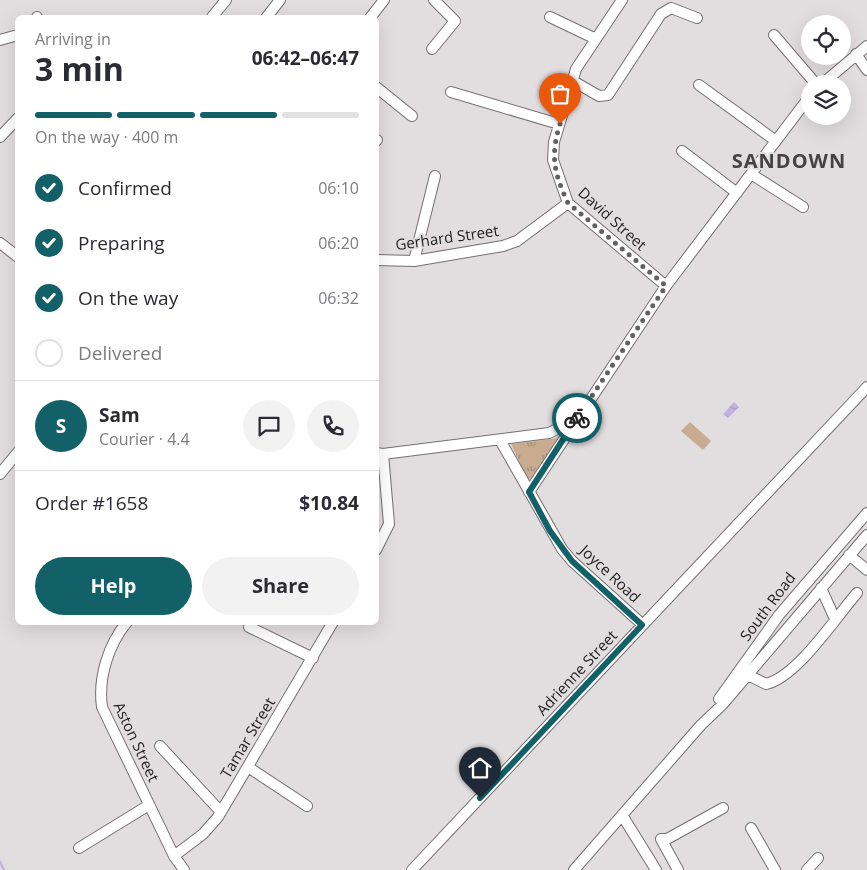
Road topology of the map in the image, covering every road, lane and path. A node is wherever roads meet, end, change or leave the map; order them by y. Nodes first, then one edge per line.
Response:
1 (226, 0) edge
2 (280, 0) edge
3 (384, 0) edge
4 (435, 0) edge
5 (622, 0) edge
6 (214, 15) edge
7 (268, 15) edge
8 (372, 15) edge
9 (550, 17) dead end
10 (697, 18) dead end
11 (774, 35) dead end
12 (15, 36) edge
13 (596, 39) junction
14 (0, 40) edge
15 (867, 46) edge
16 (432, 49) dead end
17 (856, 54) junction
18 (867, 70) edge
19 (808, 75) edge
20 (832, 75) edge
21 (573, 81) junction
22 (699, 85) dead end
23 (379, 90) edge
24 (452, 92) dead end
25 (801, 108) edge
26 (412, 116) dead end
27 (15, 121) edge
28 (560, 124) junction
29 (0, 137) edge
30 (776, 141) junction
31 (682, 151) dead end
32 (751, 174) junction
33 (435, 176) dead end
34 (737, 193) junction
35 (568, 203) junction
36 (803, 207) dead end
37 (0, 243) edge
38 (15, 254) edge
39 (379, 260) edge
40 (414, 261) junction
41 (666, 286) junction
42 (867, 387) edge
43 (576, 420) junction
44 (500, 440) junction
45 (380, 453) edge
46 (15, 456) edge
47 (0, 474) edge
48 (529, 492) junction
49 (867, 512) edge
50 (867, 535) edge
51 (379, 544) edge
52 (849, 555) junction
53 (867, 570) edge
54 (821, 588) junction
55 (857, 592) dead end
56 (835, 619) junction
57 (125, 625) edge
58 (331, 625) edge
59 (642, 625) junction
60 (249, 627) dead end
61 (313, 658) junction
62 (748, 675) junction
63 (701, 725) junction
64 (160, 746) dead end
65 (248, 768) junction
66 (149, 805) junction
67 (307, 806) dead end
68 (723, 808) dead end
69 (221, 812) junction
70 (622, 815) junction
71 (751, 828) dead end
72 (79, 848) dead end
73 (174, 856) junction
74 (818, 858) dead end
75 (184, 870) edge
76 (412, 870) edge
77 (574, 870) edge
78 (656, 870) edge
79 (678, 870) edge
80 (775, 870) edge
81 (807, 870) edge

1 - 6 street
2 - 7 street
3 - 8 street
4 - 16 street
5 - 13 street, David Street
9 - 13 street
10 - 21 street
11 - 19 street
12 - 14 street
13 - 21 street, David Street
15 - 17 street
17 - 18 street
17 - 20 street
21 - 28 street, David Street
22 - 30 street
23 - 26 street
24 - 28 street
25 - 30 street
27 - 29 street
28 - 35 street, David Street
30 - 32 street
31 - 34 street
32 - 34 street
32 - 36 street
33 - 40 street
34 - 41 street
35 - 40 street, Gerhard Street
35 - 41 street, David Street
37 - 38 street
39 - 40 street, Gerhard Street
41 - 43 street
42 - 59 street, Adrienne Street
43 - 44 street
43 - 48 street
44 - 45 street
44 - 48 street, Joyce Road
45 - 51 street
46 - 47 street
48 - 59 street, Joyce Road
49 - 63 street, South Road
50 - 52 street, South Road
52 - 53 street
52 - 54 street, South Road
54 - 56 street
54 - 62 street, South Road
55 - 56 street
56 - 62 street
57 - 66 street, Aston Street
58 - 61 street, Tamar Street
59 - 76 street, Adrienne Street
60 - 61 street
61 - 65 street, Tamar Street
62 - 63 street, South Road
63 - 70 street, South Road
64 - 69 street
65 - 67 street
65 - 69 street, Tamar Street
66 - 72 street
66 - 73 street, Aston Street
68 - 79 street
69 - 73 street, Tamar Street
70 - 77 street, South Road
70 - 78 street
71 - 80 street
73 - 75 street, Aston Street
74 - 81 street

